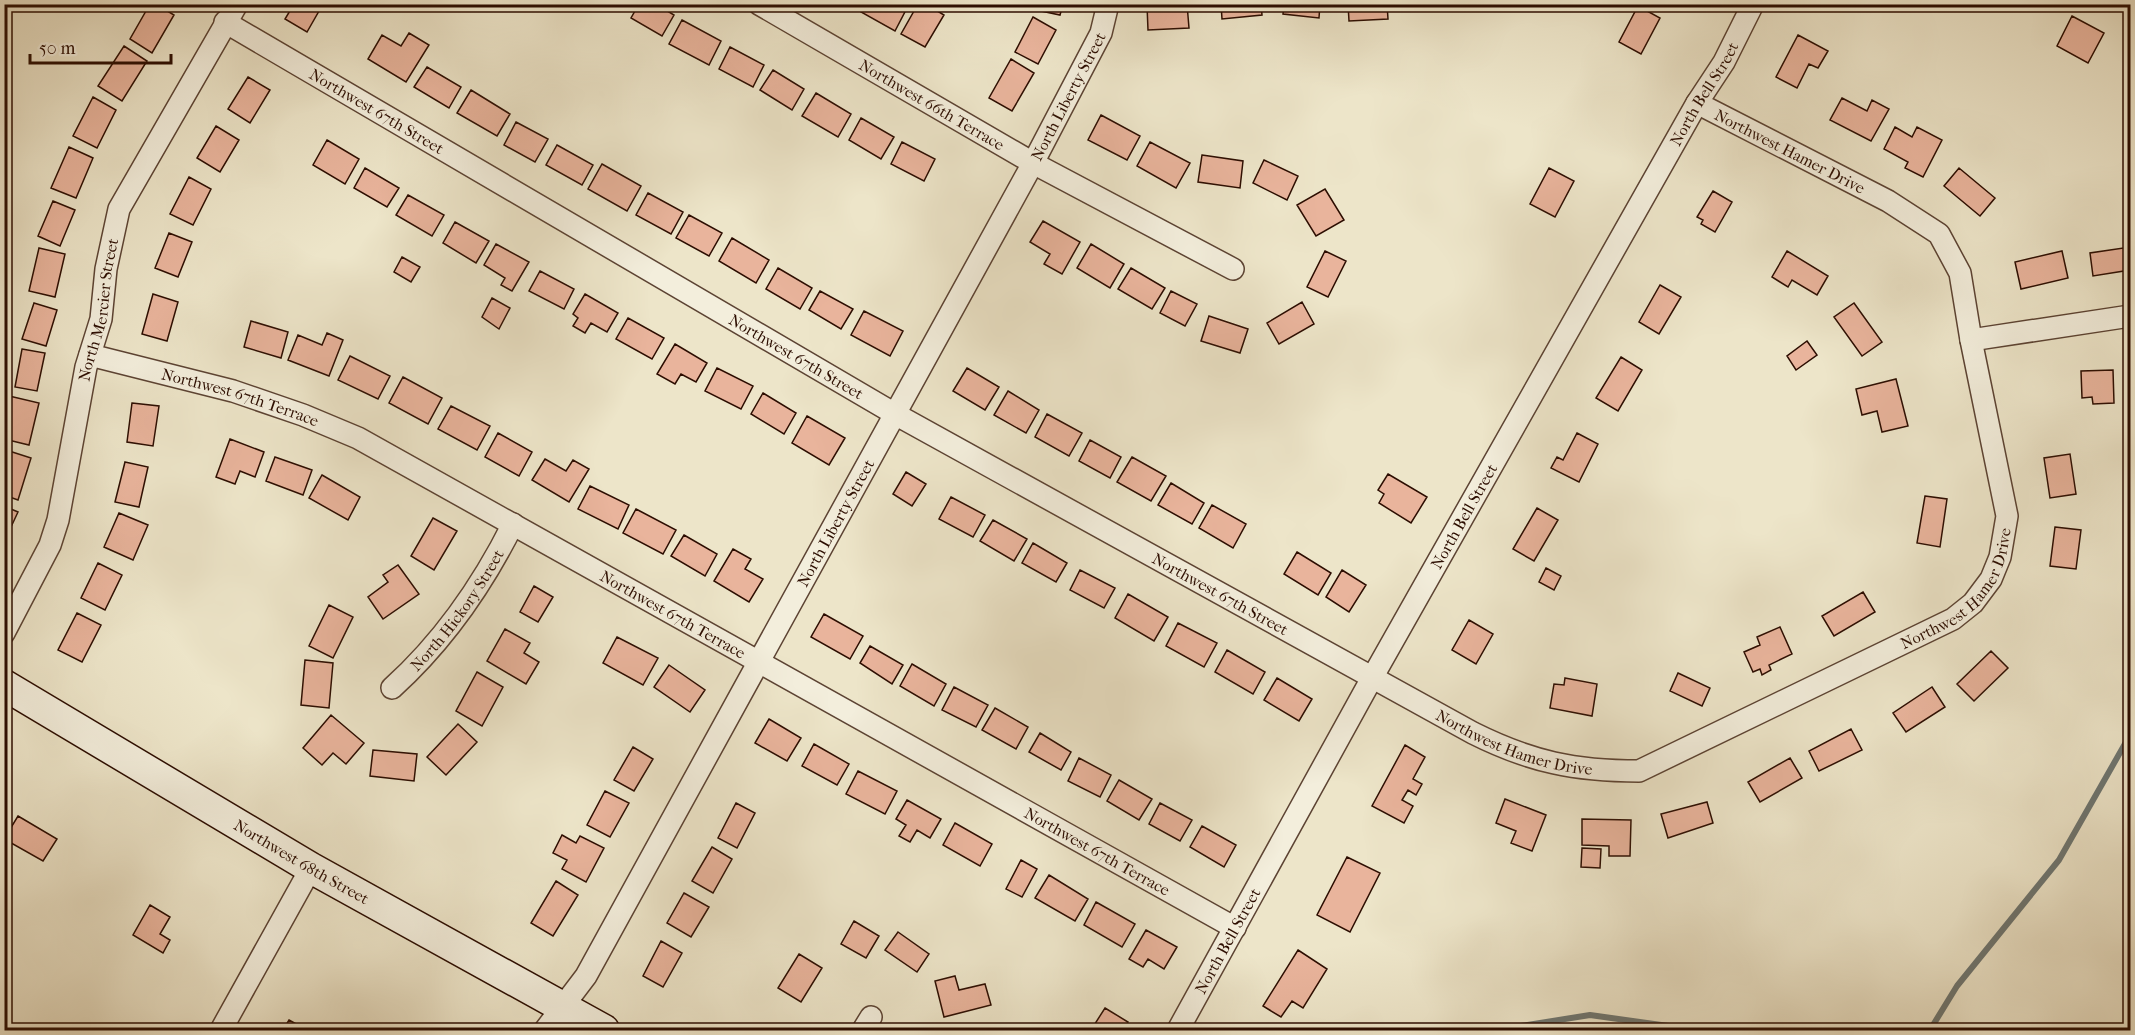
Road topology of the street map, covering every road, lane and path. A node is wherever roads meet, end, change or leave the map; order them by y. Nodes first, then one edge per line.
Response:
1 (759, 4) edge
2 (1108, 4) edge
3 (1753, 4) edge
4 (231, 13) edge
5 (1697, 103) junction
6 (1033, 163) junction
7 (1233, 269) dead end
8 (2130, 316) edge
9 (1971, 340) junction
10 (90, 355) junction
11 (895, 414) junction
12 (513, 524) junction
13 (4, 633) edge
14 (758, 662) junction
15 (1372, 678) junction
16 (4, 685) edge
17 (392, 688) dead end
18 (311, 868) junction
19 (1235, 928) junction
20 (553, 1019) edge
21 (221, 1030) edge
22 (604, 1030) edge
23 (1178, 1030) edge

1 - 6 street, Northwest 66th Terrace
2 - 6 street, North Liberty Street
3 - 5 street, North Bell Street
4 - 10 street, North Mercier Street
4 - 11 street, Northwest 67th Street
5 - 9 street, Northwest Hamer Drive
5 - 15 street, North Bell Street
6 - 7 street, Northwest 66th Terrace
6 - 11 street, North Liberty Street
8 - 9 street
9 - 15 street, Northwest Hamer Drive
10 - 12 street, Northwest 67th Terrace
10 - 13 street, North Mercier Street
11 - 14 street, North Liberty Street
11 - 15 street, Northwest 67th Street
12 - 14 street, Northwest 67th Terrace
12 - 17 street, North Hickory Street
14 - 19 street, Northwest 67th Terrace
14 - 20 street, North Liberty Street
15 - 19 street, North Bell Street
16 - 18 main road, Northwest 68th Street
18 - 20 main road, Northwest 68th Street
18 - 21 street
19 - 23 street, North Bell Street
20 - 22 main road, Northwest 68th Street

